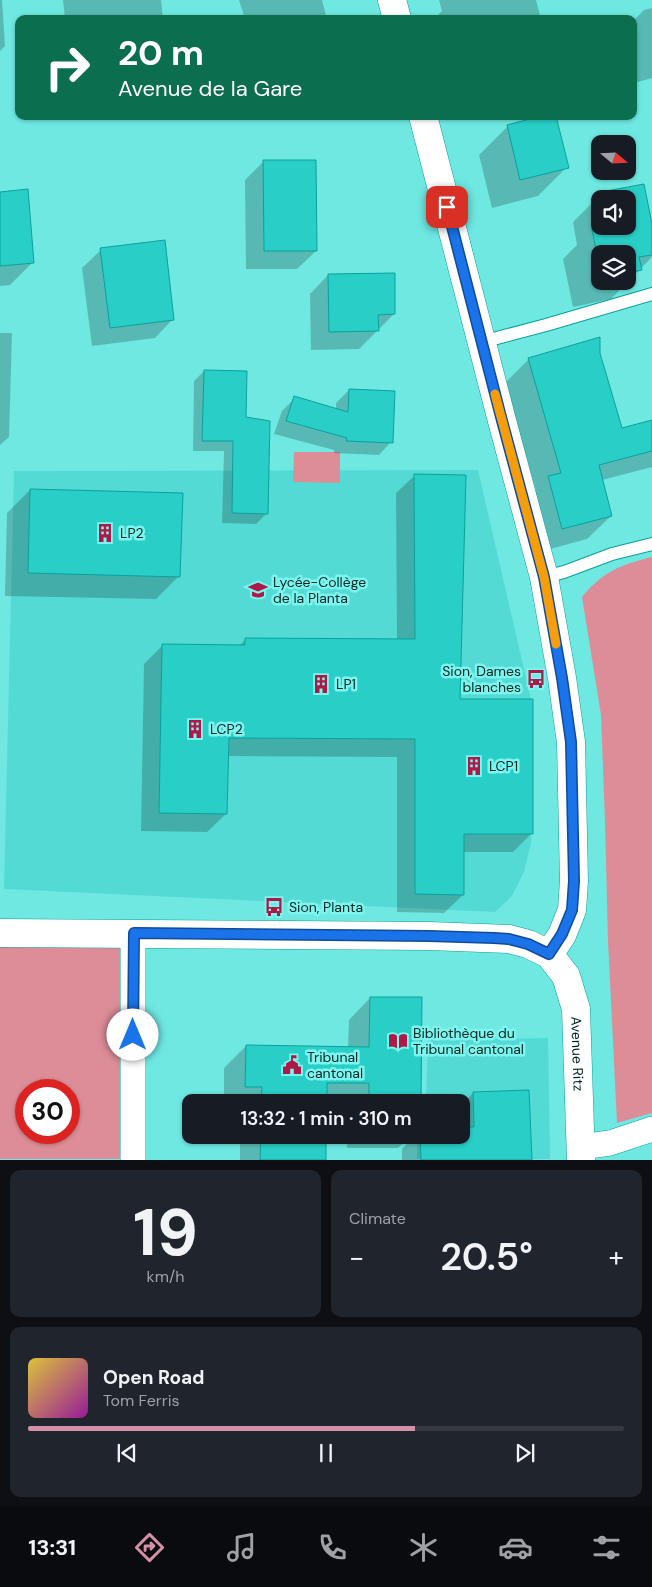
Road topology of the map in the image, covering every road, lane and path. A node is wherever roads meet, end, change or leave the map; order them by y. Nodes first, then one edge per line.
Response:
1 (392, 0) edge
2 (396, 15) edge
3 (424, 120) edge
4 (652, 294) edge
5 (482, 342) junction
6 (652, 544) edge
7 (544, 577) junction
8 (0, 933) edge
9 (134, 933) junction
10 (549, 954) junction
11 (652, 1129) edge
12 (581, 1153) edge
13 (133, 1160) edge

1 - 2 street
3 - 5 street
4 - 5 lane
5 - 7 street
6 - 7 lane
7 - 10 street
8 - 9 street
9 - 10 street
9 - 13 street
10 - 12 street, Avenue Ritz
11 - 12 street

